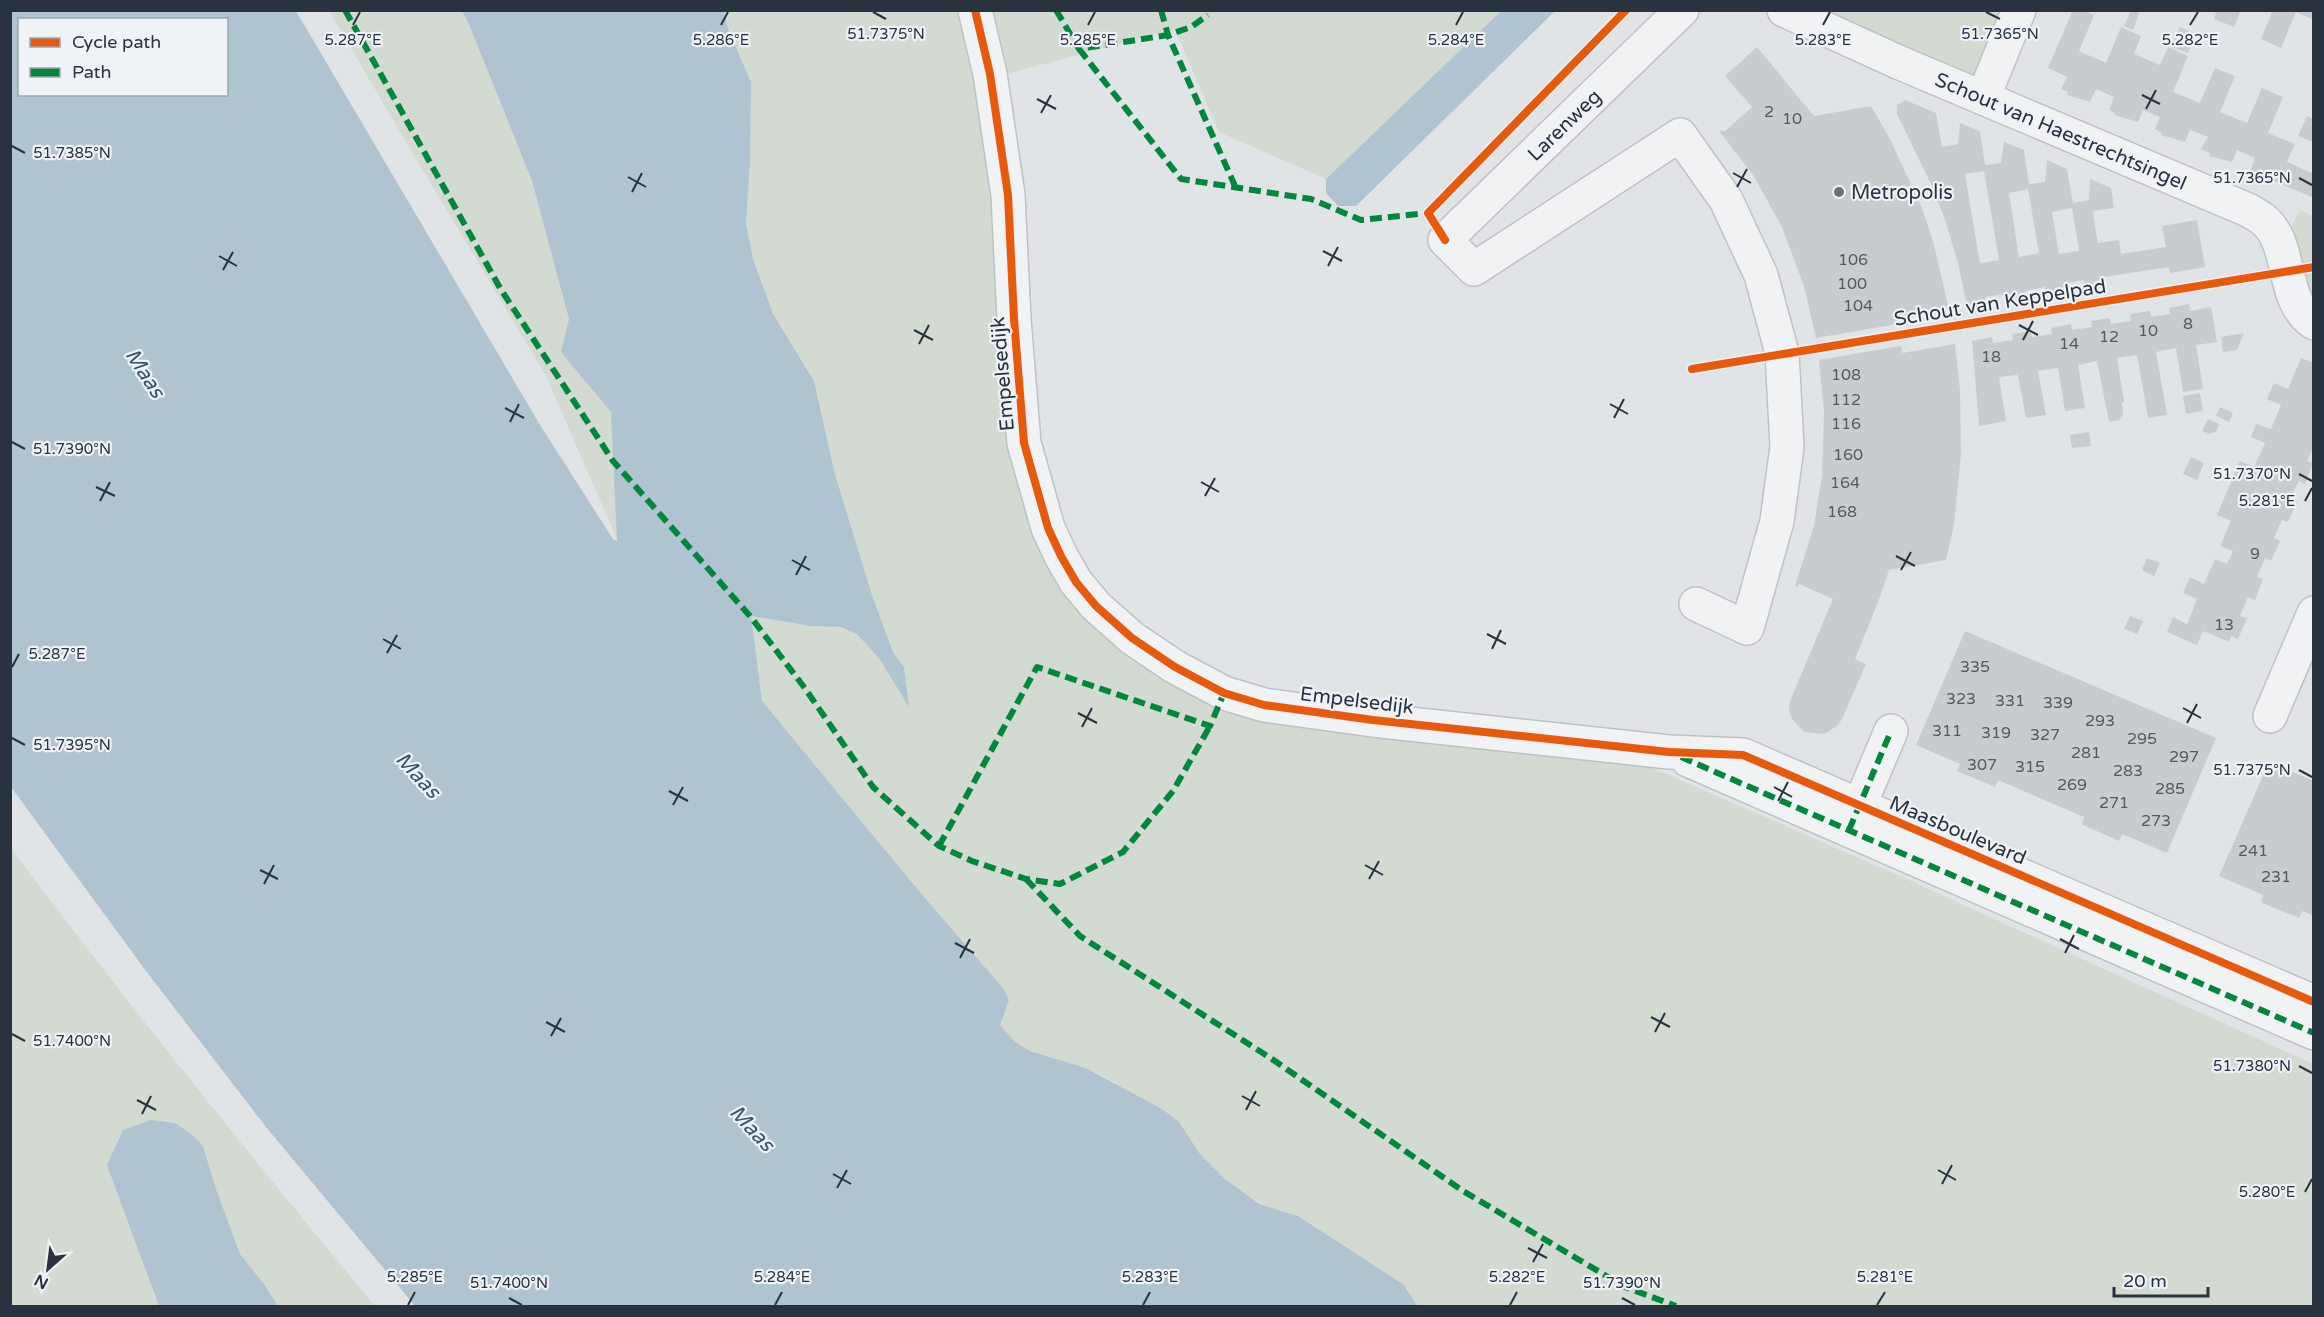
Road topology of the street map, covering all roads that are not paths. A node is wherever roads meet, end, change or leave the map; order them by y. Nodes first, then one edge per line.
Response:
1 (975, 10) edge
2 (1682, 10) edge
3 (1784, 10) edge
4 (2019, 10) edge
5 (1983, 98) junction
6 (2313, 323) edge
7 (1696, 604) dead end
8 (2313, 613) edge
9 (2270, 716) dead end
10 (1891, 731) dead end
11 (1576, 741) joint
12 (1854, 818) junction
13 (2313, 1002) edge
14 (2313, 1033) edge

1 - 11 street, Empelsedijk
2 - 7 street, Larenweg
3 - 5 street, Schout van Haestrechtsingel
4 - 5 street
5 - 6 street, Schout van Haestrechtsingel
8 - 9 street
10 - 12 street
11 - 12 street, Maasboulevard
12 - 13 street, Maasboulevard
12 - 14 street, Maasboulevard

